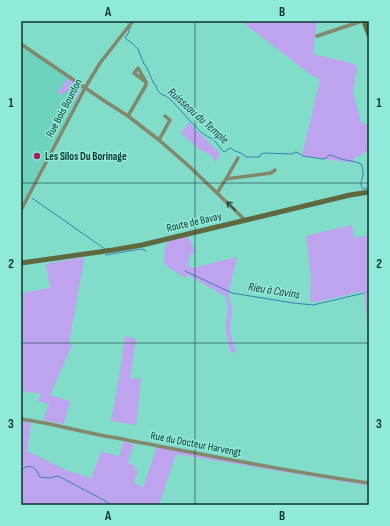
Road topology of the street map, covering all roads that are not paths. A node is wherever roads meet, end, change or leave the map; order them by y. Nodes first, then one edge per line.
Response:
1 (133, 21) edge
2 (365, 21) edge
3 (369, 35) edge
4 (317, 36) dead end
5 (21, 44) edge
6 (146, 82) dead end
7 (85, 88) junction
8 (128, 116) junction
9 (166, 116) dead end
10 (159, 140) junction
11 (238, 158) dead end
12 (275, 170) dead end
13 (226, 179) junction
14 (217, 192) junction
15 (369, 192) edge
16 (21, 210) edge
17 (245, 220) junction
18 (21, 263) edge
19 (21, 419) edge
20 (369, 483) edge

1 - 7 street, Rue Bois Bourdon
2 - 3 main road
2 - 4 street
5 - 7 street
6 - 8 street
7 - 8 street
7 - 16 street, Rue Bois Bourdon
8 - 10 street
9 - 10 street
10 - 14 street
11 - 13 street
12 - 13 street
13 - 14 street
17 -> 14 street
15 - 17 main road, Route de Bavay
17 - 18 main road, Route de Bavay
19 - 20 street, Rue du Docteur Harvengt

